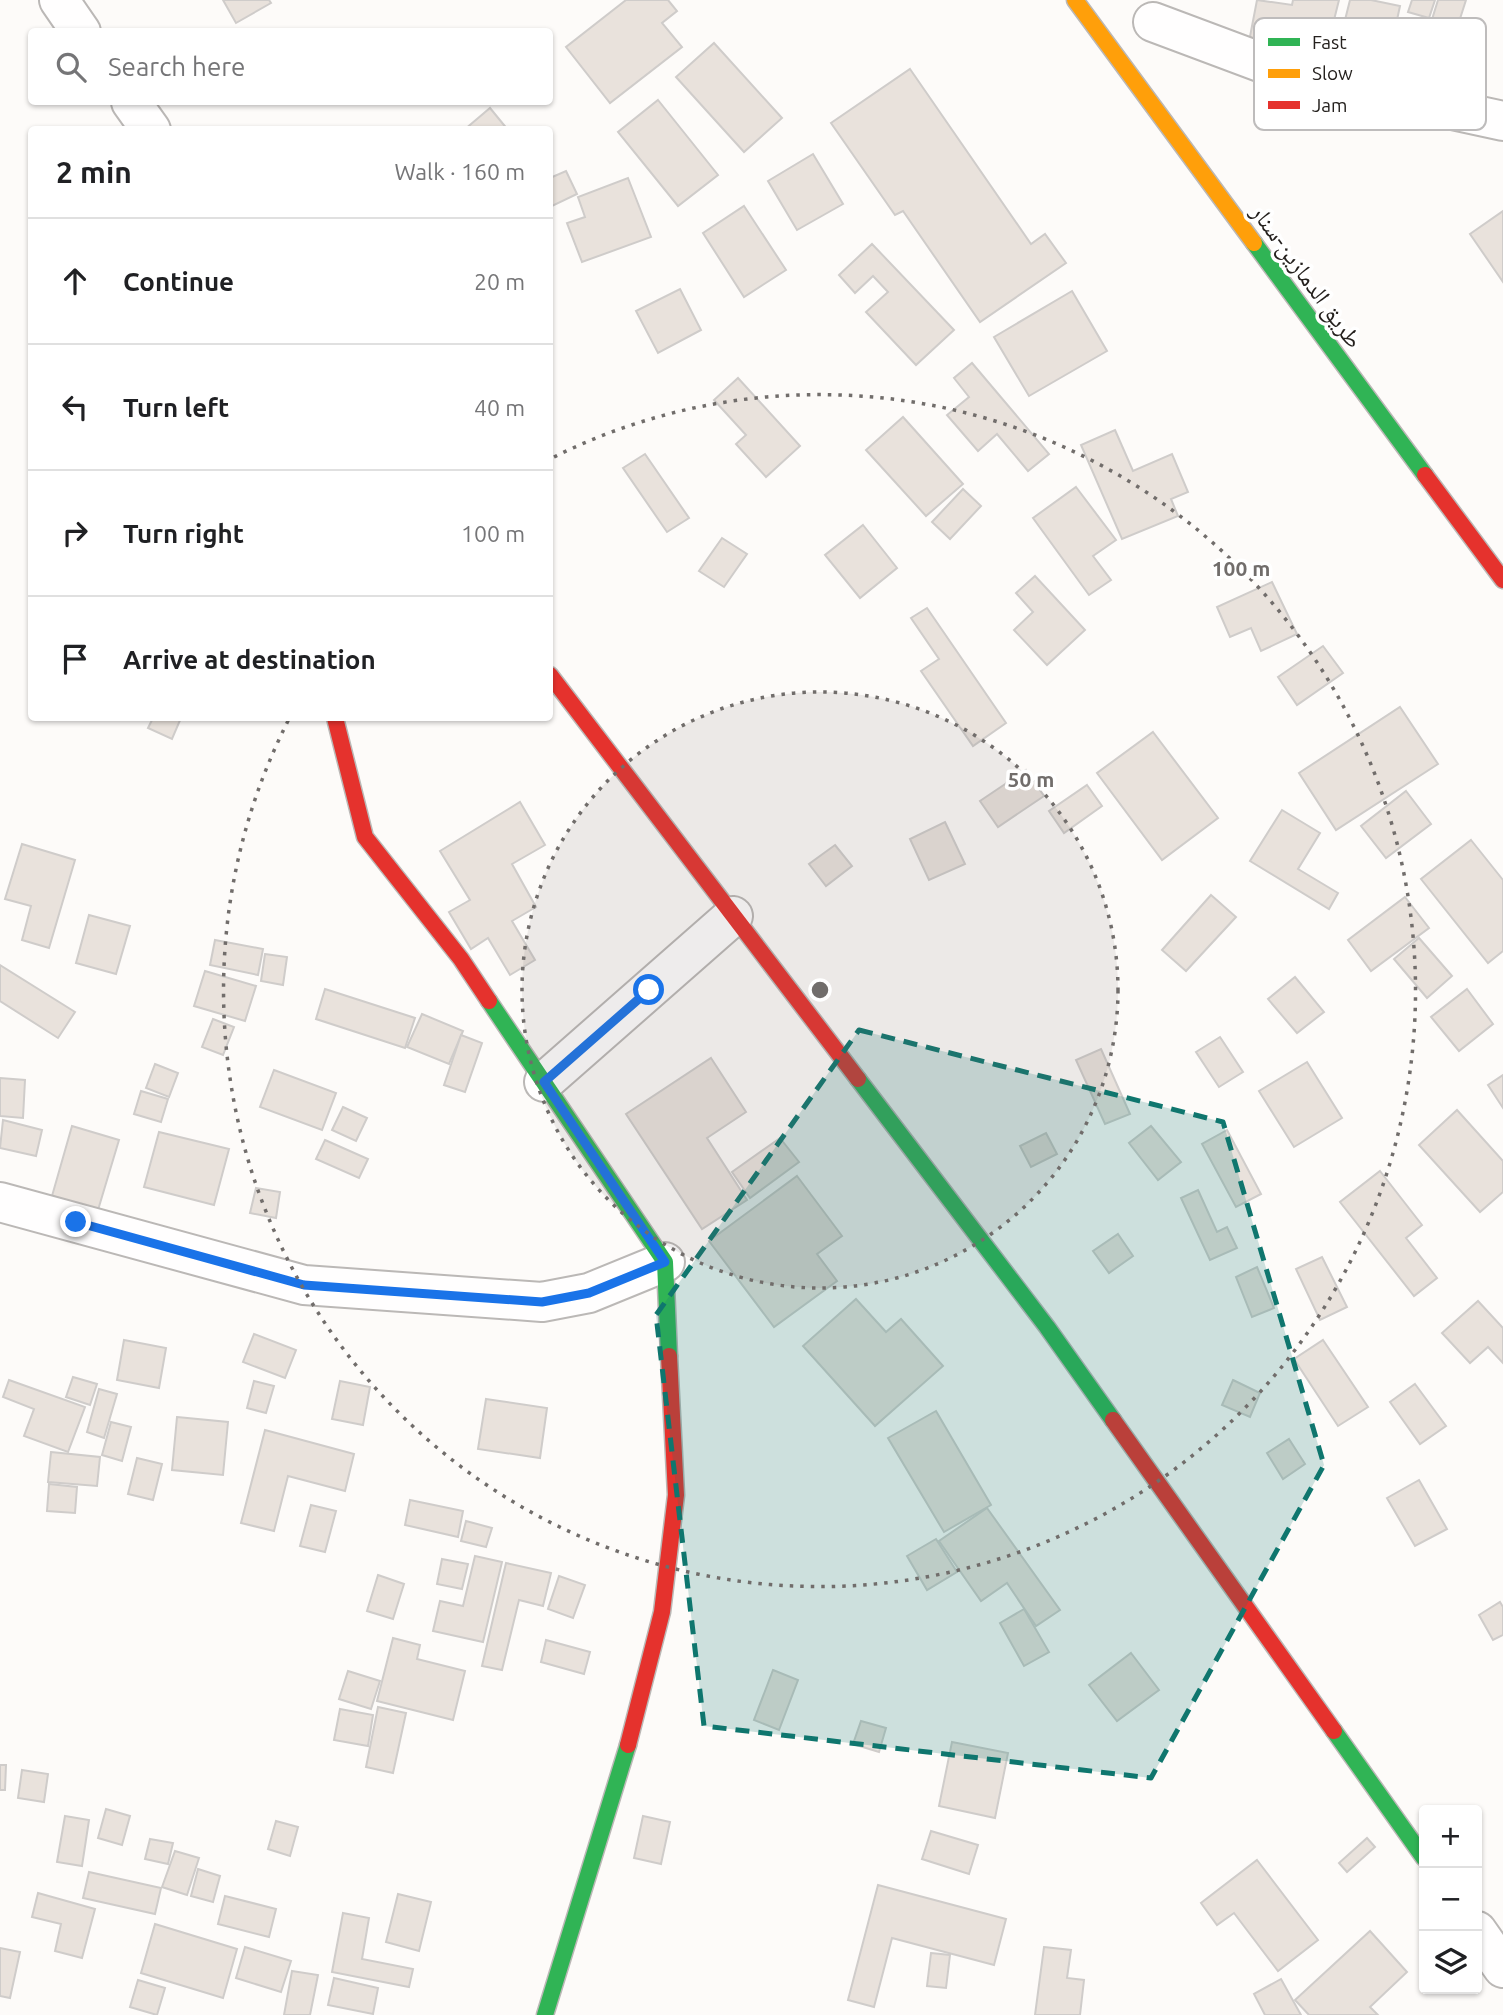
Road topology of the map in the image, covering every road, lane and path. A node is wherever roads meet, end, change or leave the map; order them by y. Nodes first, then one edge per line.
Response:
1 (59, 0) edge
2 (1075, 0) edge
3 (1159, 11) edge
4 (78, 28) edge
5 (1254, 55) edge
6 (1129, 74) junction
7 (133, 105) edge
8 (148, 126) edge
9 (1503, 580) edge
10 (553, 679) edge
11 (336, 721) edge
12 (733, 916) junction
13 (544, 1082) junction
14 (0, 1202) edge
15 (665, 1262) junction
16 (1419, 1851) edge
17 (1482, 1938) edge
18 (1503, 1968) edge
19 (545, 2015) edge

1 - 4 street
2 - 6 main road, طريق الدمازين-سنار
3 - 5 street
3 - 6 street
6 - 9 main road, طريق الدمازين-سنار
7 - 8 street
10 - 12 main road
11 - 13 main road
12 - 13 street
12 - 16 main road
13 - 15 main road
14 - 15 street
15 - 19 main road
17 - 18 street

